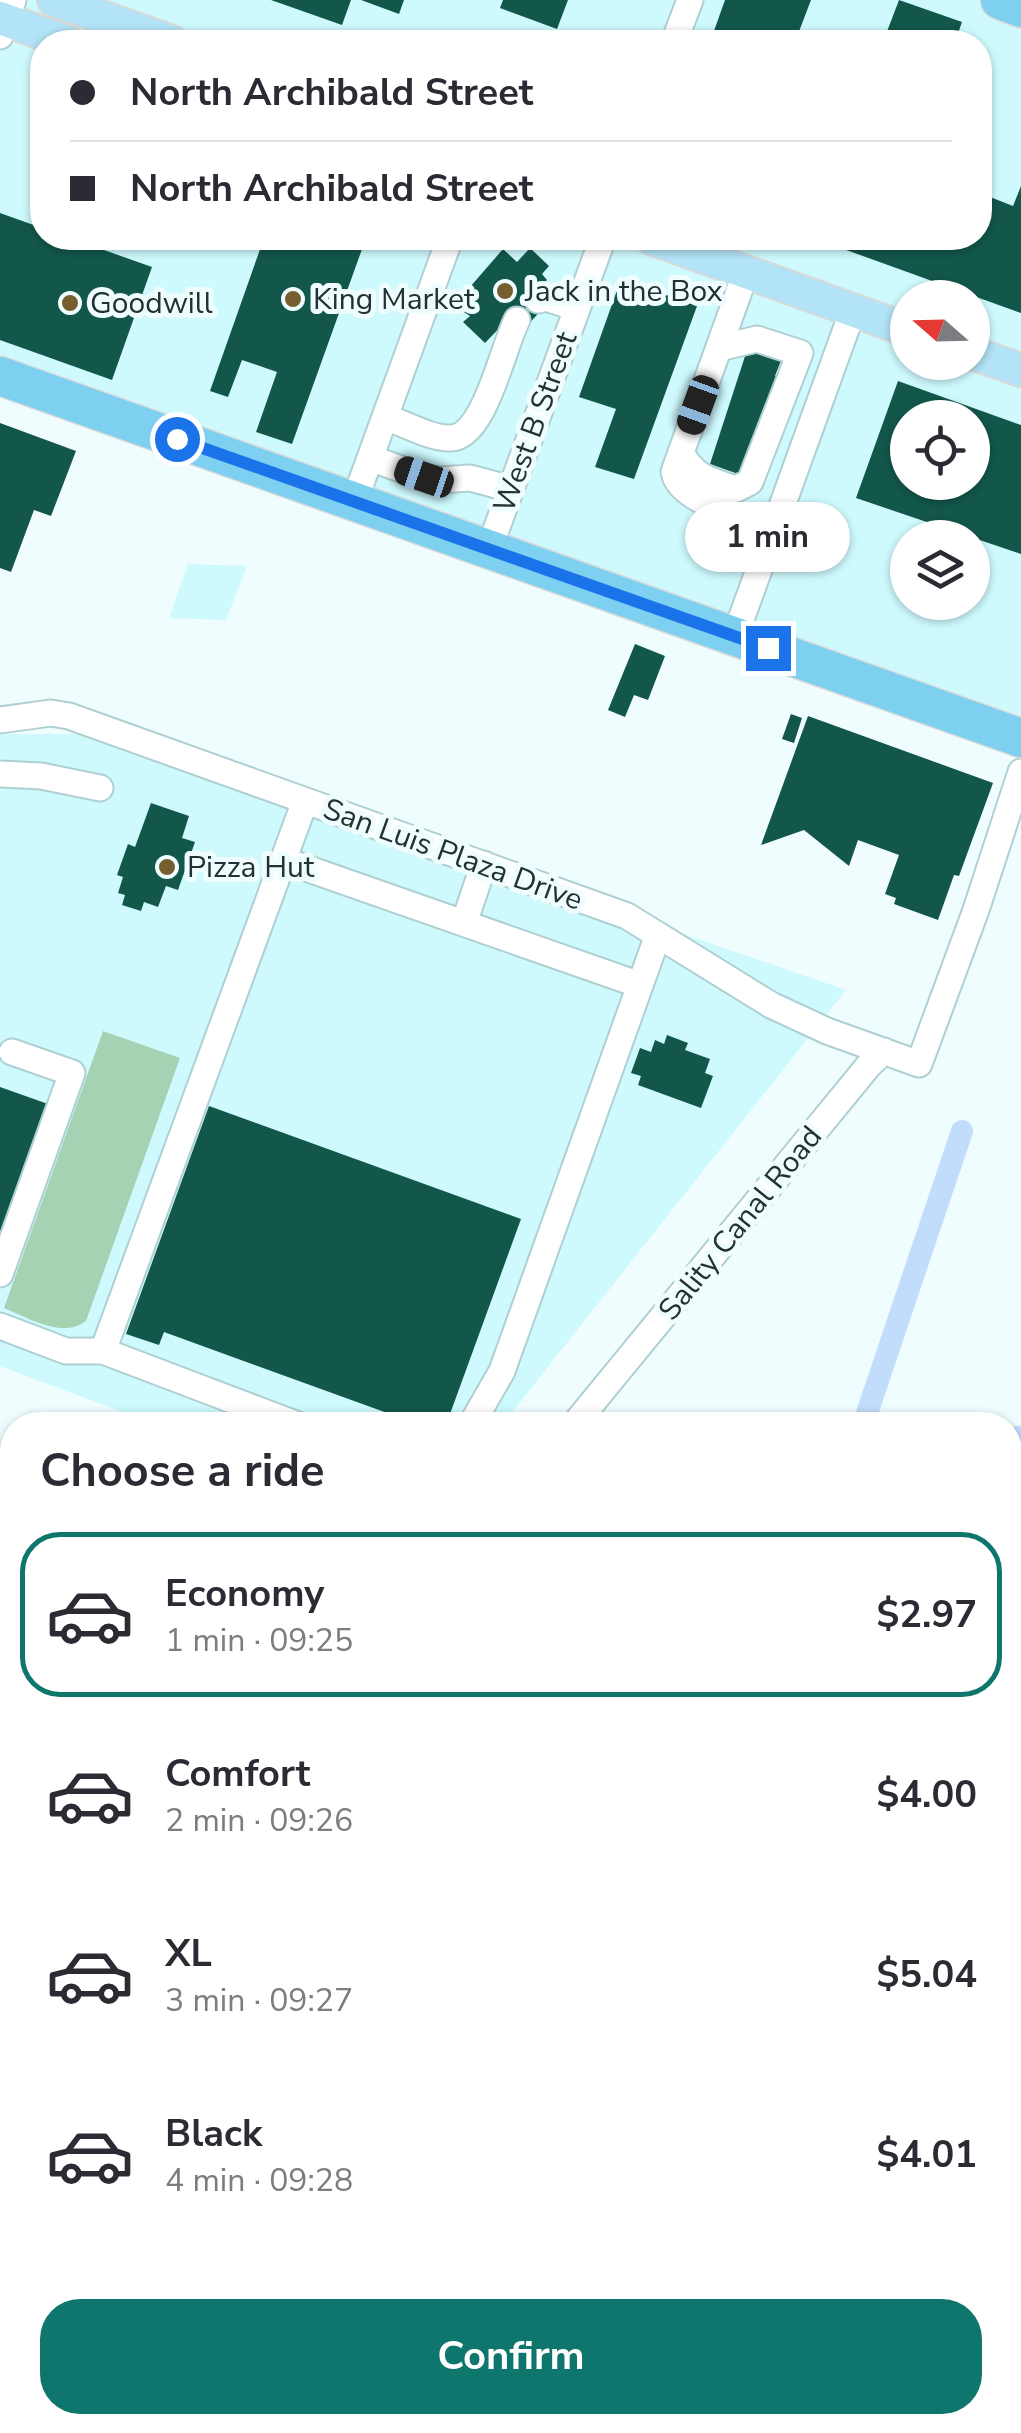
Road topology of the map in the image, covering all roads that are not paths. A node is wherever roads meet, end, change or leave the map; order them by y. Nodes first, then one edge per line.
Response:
1 (54, 0) edge
2 (690, 0) edge
3 (1000, 0) edge
4 (1021, 8) edge
5 (6, 15) edge
6 (40, 30) edge
7 (138, 30) edge
8 (679, 30) edge
9 (446, 250) edge
10 (599, 250) edge
11 (684, 250) edge
12 (746, 272) junction
13 (538, 300) dead end
14 (577, 308) junction
15 (852, 310) junction
16 (517, 320) dead end
17 (890, 324) edge
18 (719, 348) junction
19 (800, 353) junction
20 (990, 359) edge
21 (833, 364) junction
22 (1021, 370) edge
23 (0, 376) edge
24 (388, 409) junction
25 (680, 456) junction
26 (370, 458) junction
27 (511, 489) junction
28 (354, 502) junction
29 (775, 527) junction
30 (489, 549) junction
31 (735, 636) junction
32 (0, 720) edge
33 (1021, 738) edge
34 (1021, 772) edge
35 (0, 774) edge
36 (100, 788) dead end
37 (305, 801) junction
38 (283, 860) junction
39 (484, 864) junction
40 (464, 923) junction
41 (658, 935) junction
42 (640, 984) junction
43 (884, 1051) junction
44 (12, 1052) dead end
45 (0, 1274) edge
46 (0, 1326) edge
47 (103, 1352) junction
48 (263, 1412) edge
49 (478, 1412) edge
50 (585, 1412) edge

1 - 7 main road
2 - 8 street
3 - 4 highway
5 - 6 main road
9 - 24 street
10 - 14 street, West B Street
11 - 12 main road
12 - 15 main road
12 - 18 street
13 - 14 street
14 - 27 street, West B Street
15 - 17 main road
15 - 21 street
16 - 24 street
18 - 19 street
18 - 25 street
19 - 21 street
19 - 25 street
20 - 22 main road
21 - 29 street
23 - 28 highway
24 - 26 street
25 - 29 street
26 - 27 street
26 - 28 street
27 - 30 street, West B Street
28 - 30 highway
29 - 31 street
30 - 31 highway
31 - 33 highway
32 - 37 street, San Luis Plaza Drive
34 - 43 street
35 - 36 street
37 - 38 street
37 - 39 street, San Luis Plaza Drive
38 - 40 street
38 - 47 street
39 - 40 street
39 - 41 street, San Luis Plaza Drive
40 - 42 street
41 - 42 street
41 - 43 street, San Luis Plaza Drive
42 - 49 street
43 - 50 street, Sality Canal Road
44 - 45 street
46 - 47 street
47 - 48 street

